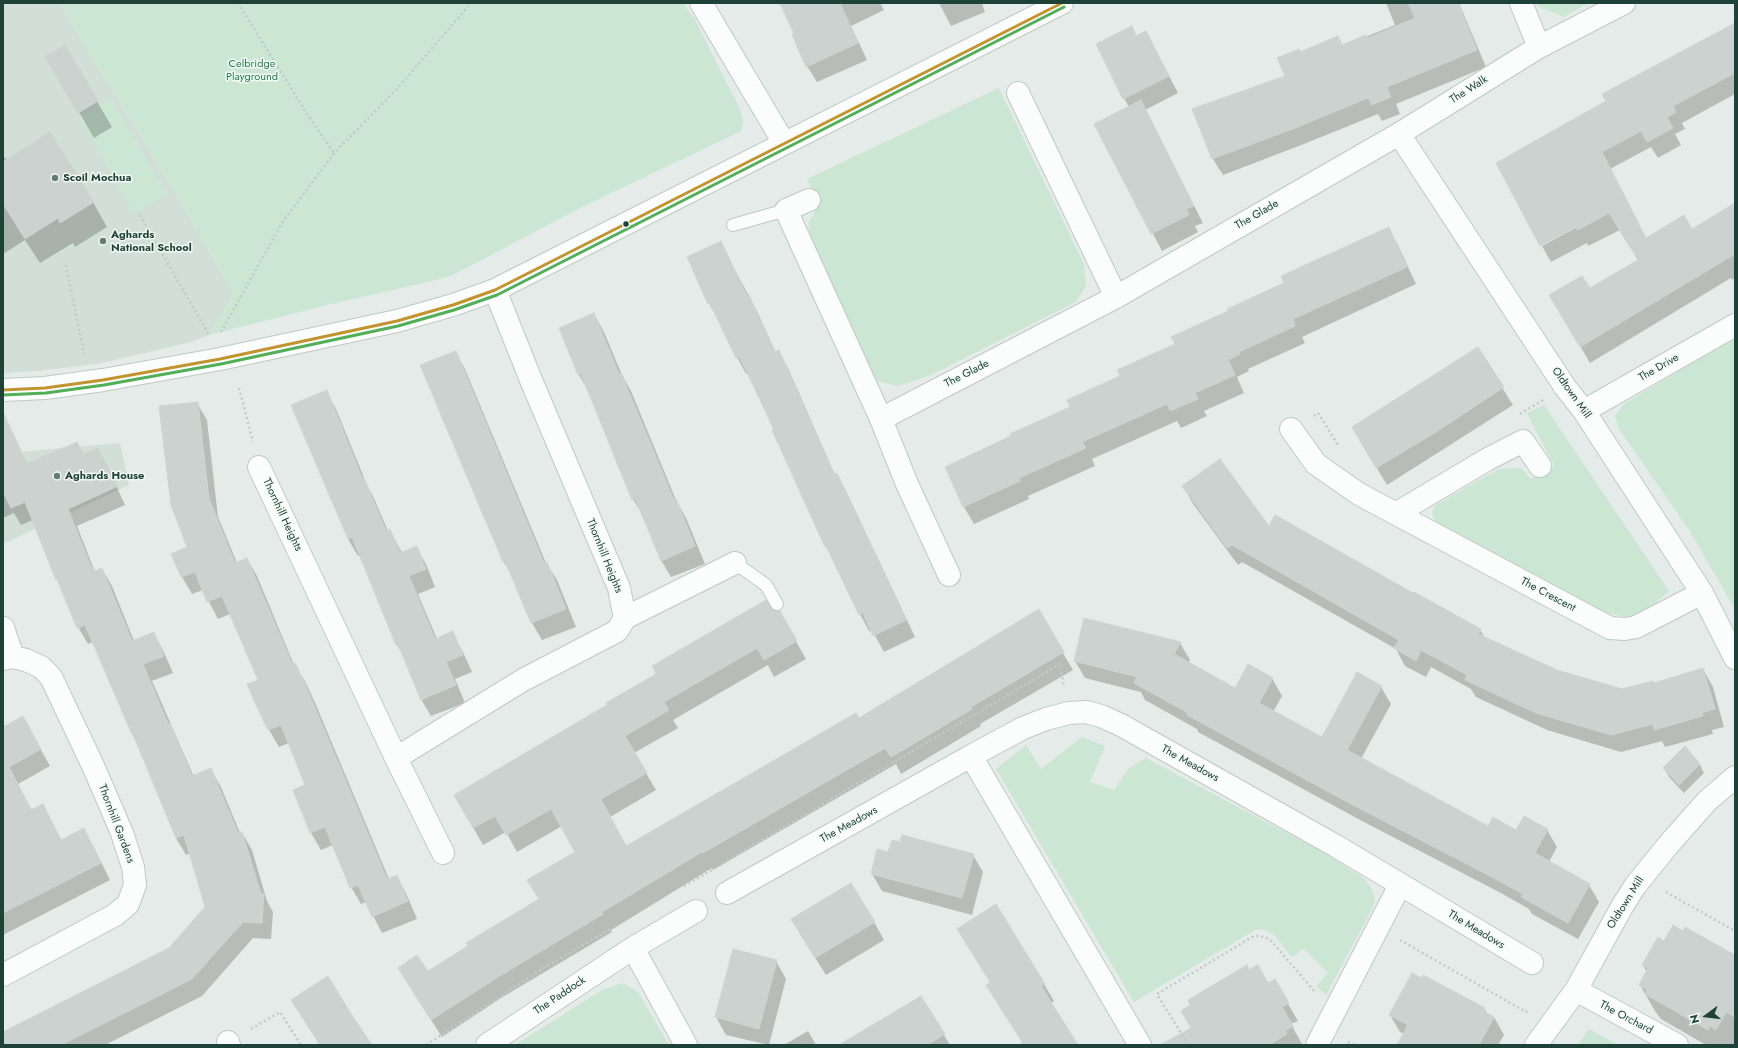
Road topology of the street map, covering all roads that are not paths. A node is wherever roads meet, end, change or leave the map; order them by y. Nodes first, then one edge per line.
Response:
1 (701, 3) edge
2 (1062, 3) edge
3 (1521, 3) edge
4 (1624, 3) edge
5 (1539, 47) junction
6 (1018, 93) dead end
7 (1399, 134) junction
8 (784, 143) junction
9 (808, 200) dead end
10 (786, 210) junction
11 (733, 225) dead end
12 (496, 290) junction
13 (1116, 297) junction
14 (1735, 325) edge
15 (3, 390) edge
16 (1584, 411) junction
17 (881, 418) junction
18 (1291, 429) road end
19 (1540, 466) dead end
20 (259, 467) road end
21 (1397, 514) junction
22 (734, 564) joint
23 (949, 575) dead end
24 (1702, 593) junction
25 (777, 604) dead end
26 (625, 618) junction
27 (3, 628) edge
28 (8, 658) edge
29 (1735, 658) edge
30 (971, 756) junction
31 (396, 758) junction
32 (1735, 777) edge
33 (443, 853) dead end
34 (1400, 885) junction
35 (727, 893) dead end
36 (696, 911) dead end
37 (634, 948) junction
38 (1532, 963) dead end
39 (3, 976) edge
40 (1576, 990) junction
41 (487, 1045) edge
42 (686, 1045) edge
43 (1140, 1045) edge
44 (1317, 1045) edge
45 (1536, 1045) edge
46 (1677, 1045) edge

1 - 8 street
2 - 8 street
3 - 5 street
4 - 5 street, The Walk
5 - 7 street, The Walk
6 - 13 street
7 - 13 street, The Glade
7 - 16 street, Oldtown Mill
8 - 12 street
9 - 10 street
10 - 11 lane
10 - 17 street
12 - 15 street
12 - 26 street, Thornhill Heights
13 - 17 street, The Glade
14 - 16 street, The Drive
16 - 24 street, Oldtown Mill
17 - 23 street
18 - 21 street, The Crescent
19 - 21 street
20 - 31 street, Thornhill Heights
21 - 24 street, The Crescent
22 - 25 lane
22 - 26 street
24 - 29 street, Oldtown Mill
26 - 31 street
27 - 28 street, Thornhill Gardens
28 - 39 street, Thornhill Gardens
30 - 34 street, The Meadows
30 - 35 street, The Meadows
30 - 43 street
31 - 33 street, Thornhill Heights
32 - 40 street, Oldtown Mill
34 - 38 street, The Meadows
34 - 44 street
36 - 37 street, The Paddock
37 - 41 street, The Paddock
37 - 42 street
40 - 45 street, Oldtown Mill
40 - 46 street, The Orchard

